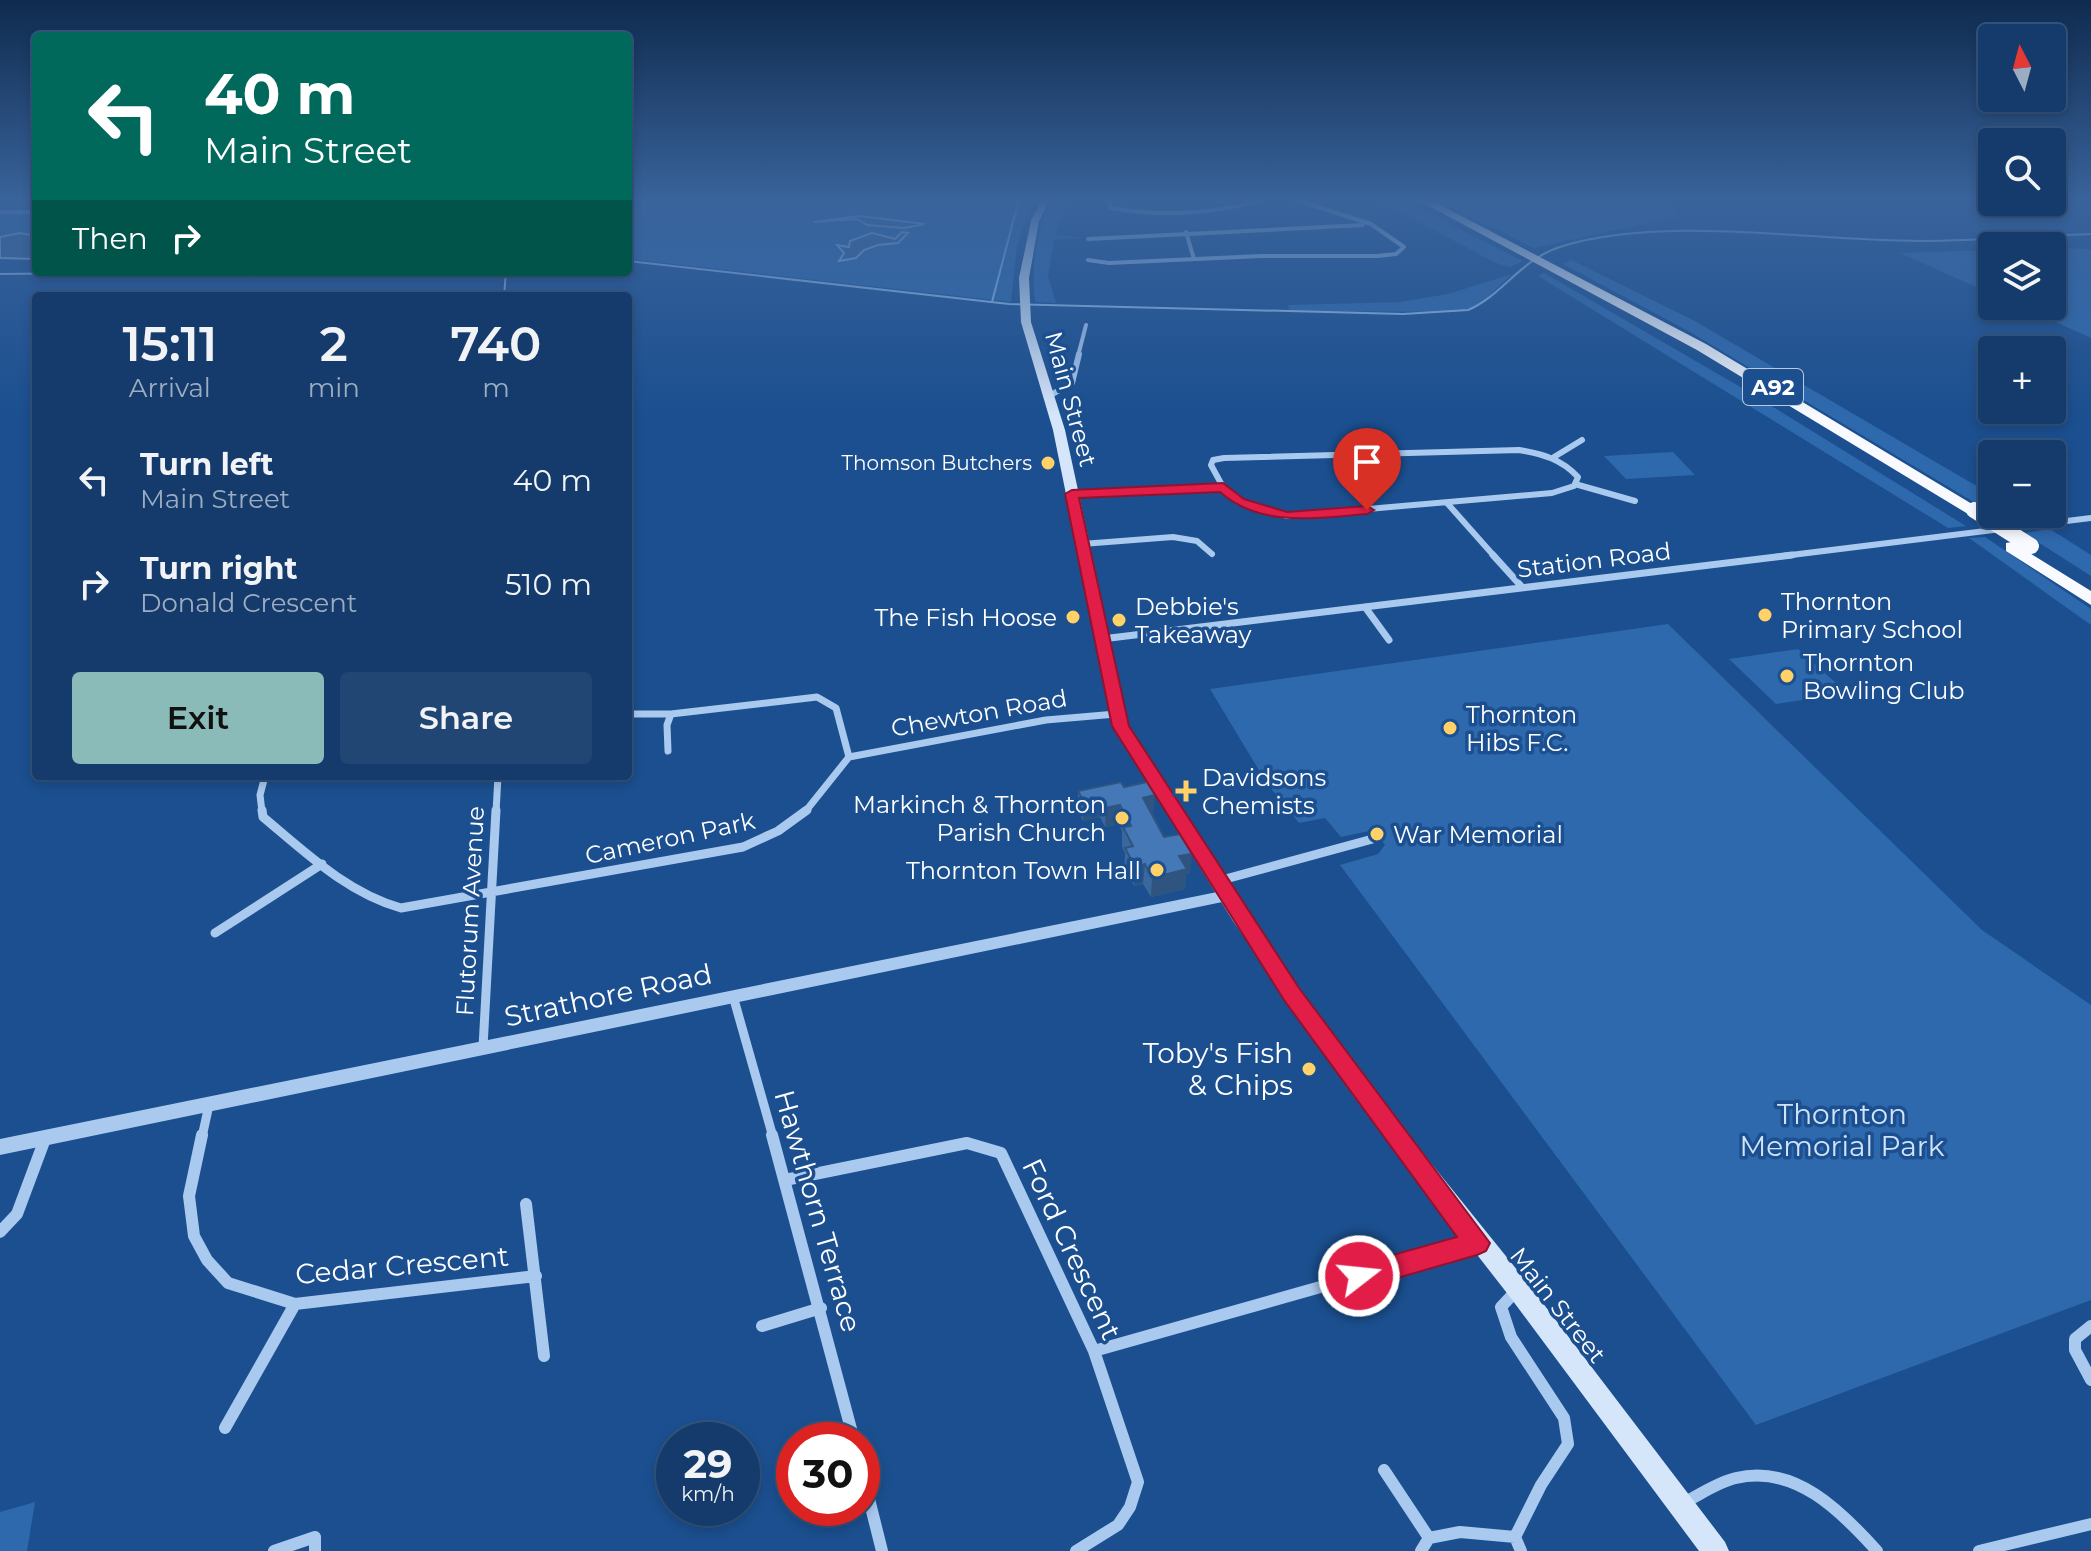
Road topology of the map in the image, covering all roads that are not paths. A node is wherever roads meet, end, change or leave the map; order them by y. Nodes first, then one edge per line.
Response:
1 (1028, 271) edge
2 (1560, 271) edge
3 (1086, 325) dead end
4 (1049, 396) junction
5 (1582, 440) dead end
6 (1554, 457) junction
7 (1575, 484) junction
8 (1223, 487) junction
9 (1072, 494) junction
10 (1635, 501) dead end
11 (1447, 503) junction
12 (1965, 510) junction
13 (2091, 518) edge
14 (1082, 544) junction
15 (1212, 554) dead end
16 (2091, 585) edge
17 (1522, 587) junction
18 (2091, 599) edge
19 (1365, 607) junction
20 (1101, 639) junction
21 (1389, 640) dead end
22 (632, 714) edge
23 (671, 714) junction
24 (1116, 714) junction
25 (668, 751) dead end
26 (849, 757) junction
27 (264, 780) edge
28 (498, 780) edge
29 (1380, 837) dead end
30 (322, 864) junction
31 (1222, 888) junction
32 (490, 895) junction
33 (215, 933) dead end
34 (733, 996) junction
35 (483, 1047) junction
36 (209, 1104) junction
37 (45, 1138) junction
38 (0, 1147) edge
39 (785, 1180) junction
40 (526, 1204) dead end
41 (0, 1232) edge
42 (1477, 1243) junction
43 (536, 1276) junction
44 (1518, 1289) junction
45 (295, 1304) junction
46 (821, 1308) junction
47 (762, 1326) dead end
48 (2091, 1326) edge
49 (1094, 1351) junction
50 (544, 1356) dead end
51 (2091, 1380) edge
52 (850, 1422) edge
53 (225, 1428) dead end
54 (1384, 1470) dead end
55 (1681, 1504) junction
56 (2091, 1524) edge
57 (876, 1526) edge
58 (1515, 1537) junction
59 (1429, 1538) junction
60 (274, 1551) edge
61 (315, 1551) edge
62 (882, 1551) edge
63 (1076, 1551) edge
64 (1421, 1551) edge
65 (1521, 1551) edge
66 (1716, 1551) edge
67 (1877, 1551) edge
68 (1979, 1551) edge

1 - 4 main road, Main Street
2 - 12 highway, A92
3 - 4 street
4 - 9 main road, Main Street
5 - 6 street
6 - 7 street
6 - 8 street
7 - 10 street
7 - 11 street
8 - 9 street
8 - 11 street
9 - 14 main road, Main Street
11 - 17 street
12 - 16 highway, A92, bridge
12 - 18 highway, A92
13 - 17 street, Station Road
14 - 15 street
14 - 20 main road, Main Street
17 - 19 street, Station Road
19 - 20 street, Station Road
19 - 21 street
20 - 24 main road, Main Street
22 - 23 street
23 - 25 street
23 - 26 street
24 - 26 street, Chewton Road
24 - 31 main road, Main Street
26 - 32 street, Cameron Park
27 - 30 street, Cameron Park
28 - 32 street, Flutorum Avenue
29 - 31 street
30 - 32 street, Cameron Park
30 - 33 street
31 - 34 street, Strathore Road
31 - 42 main road, Main Street
32 - 35 street, Flutorum Avenue
34 - 35 street, Strathore Road
34 - 39 street, Hawthorn Terrace
35 - 36 street, Strathore Road
36 - 37 street, Strathore Road
36 - 45 street, Cedar Crescent
37 - 38 street, Strathore Road
37 - 41 street
39 - 46 street, Hawthorn Terrace
39 - 49 street, Ford Crescent
40 - 43 street
42 - 44 main road, Main Street
42 - 49 street
43 - 45 street, Cedar Crescent
43 - 50 street
44 - 55 main road, Main Street
44 - 58 street
45 - 53 street
46 - 47 street
46 - 52 street, Hawthorn Terrace
48 - 51 street
49 - 63 street, Ford Crescent
54 - 59 street
55 - 66 main road, Main Street
55 - 67 street
56 - 68 street
57 - 62 street
58 - 59 street
58 - 65 street
59 - 64 street
60 - 61 street

